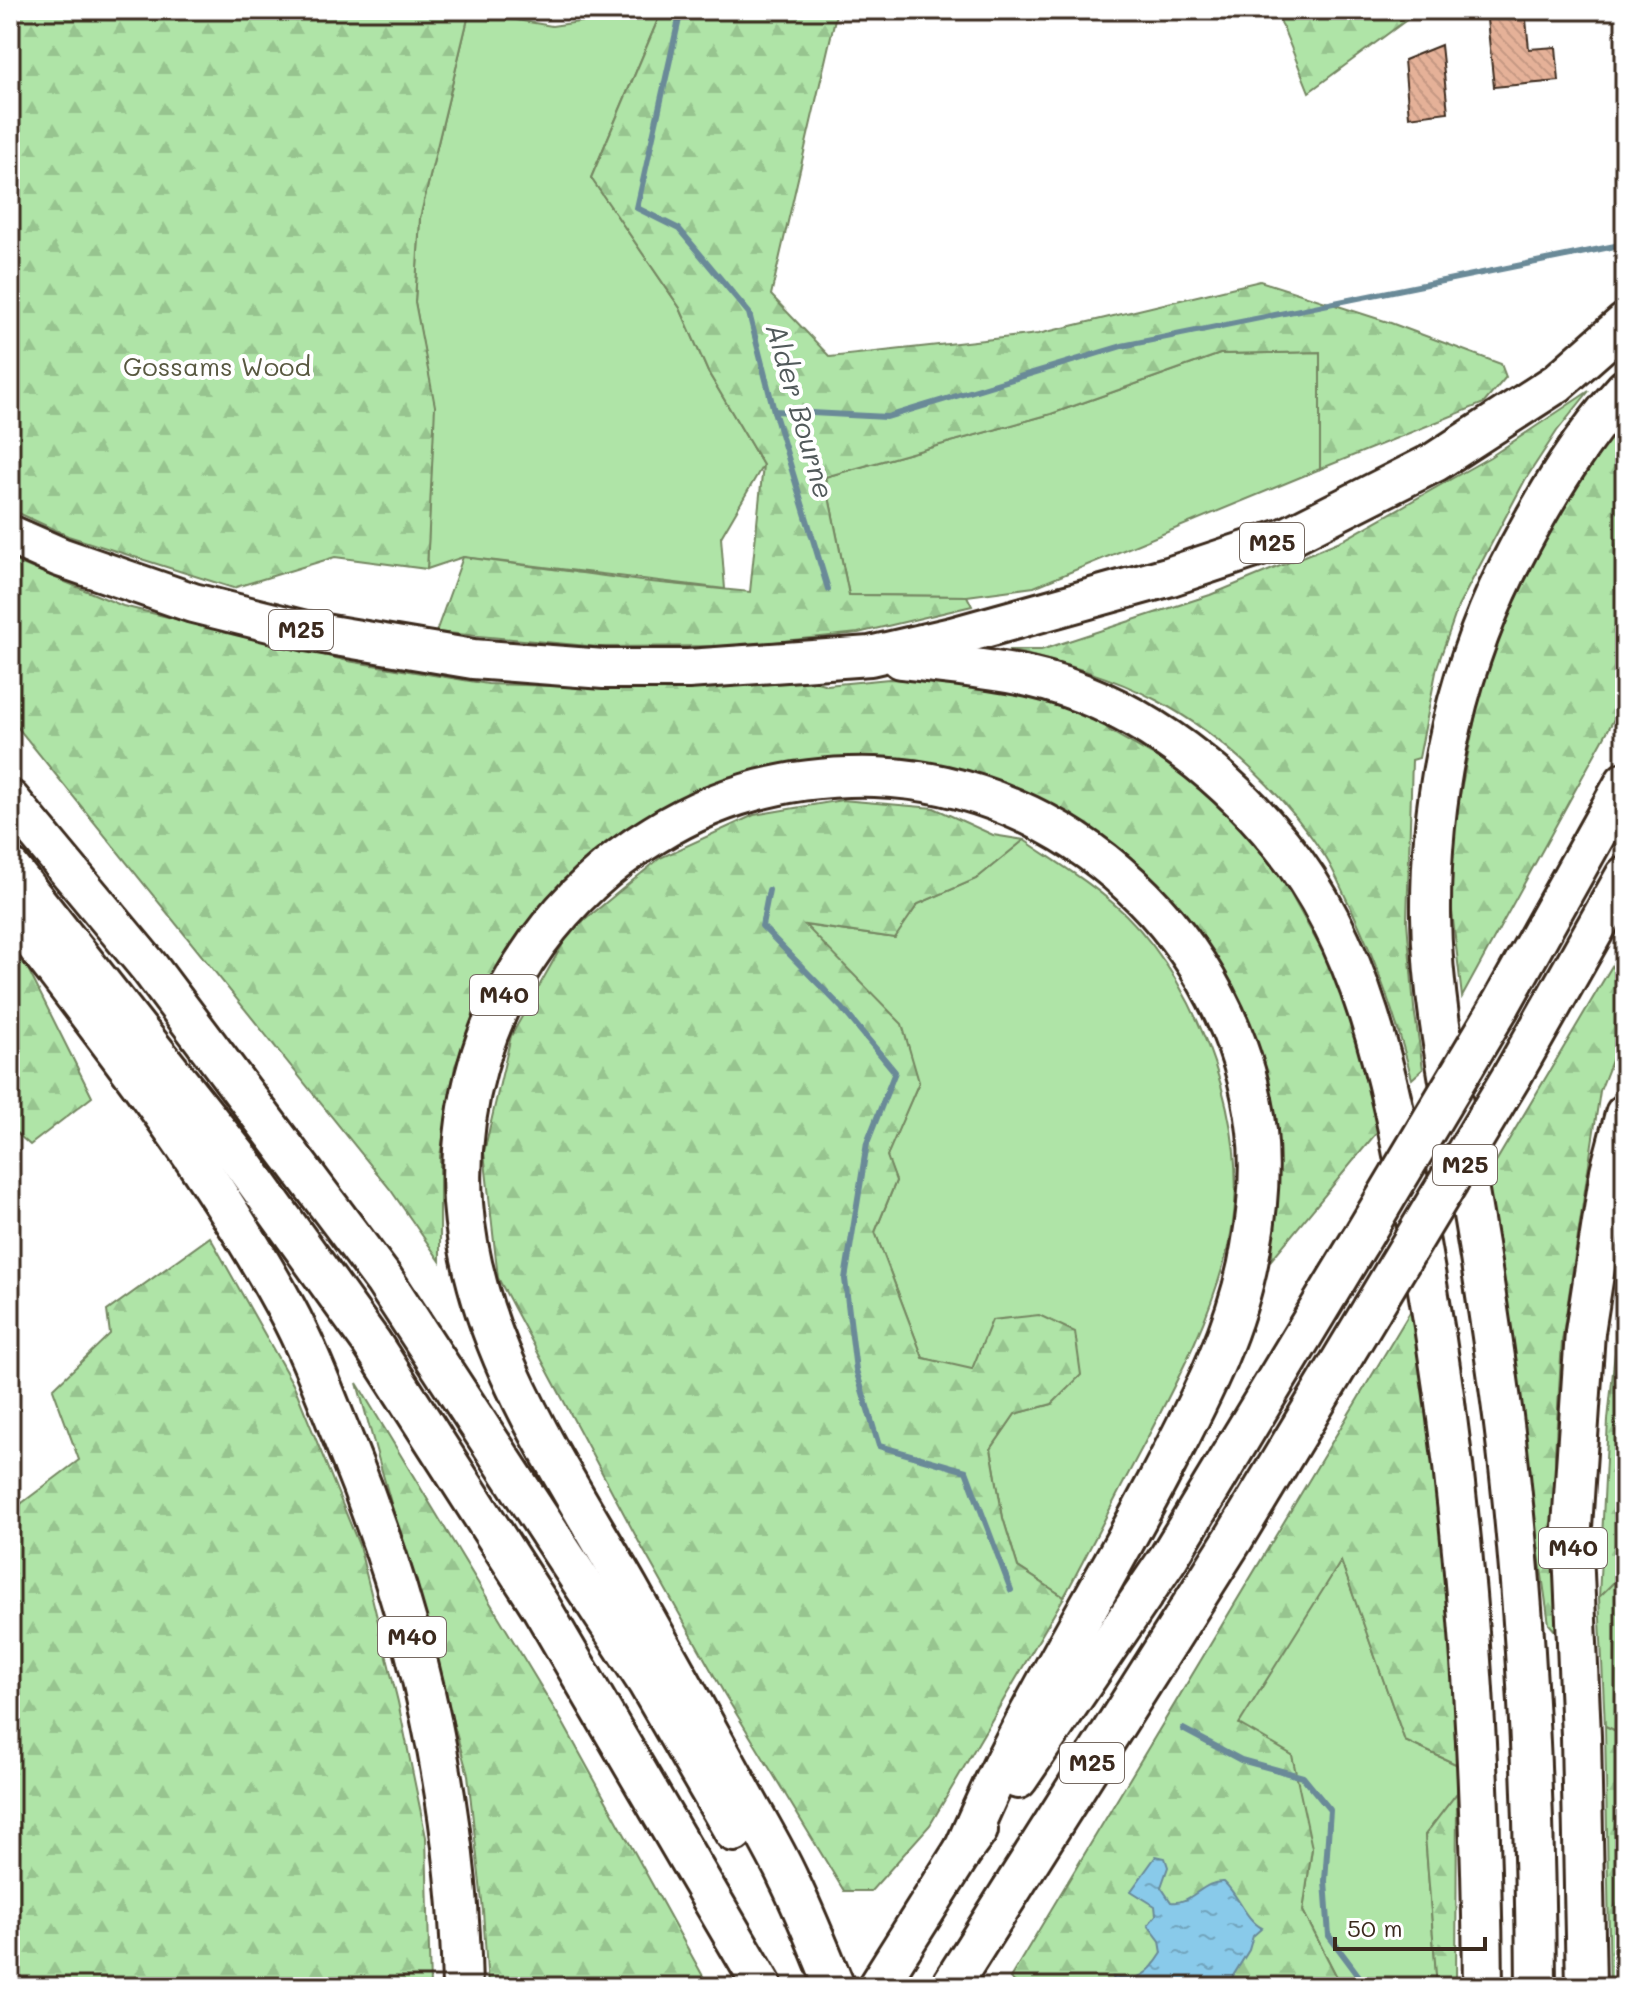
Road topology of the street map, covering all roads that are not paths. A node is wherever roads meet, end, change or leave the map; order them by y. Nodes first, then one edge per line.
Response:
1 (1625, 323) edge
2 (1625, 389) edge
3 (10, 535) edge
4 (870, 656) junction
5 (1625, 782) edge
6 (10, 800) edge
7 (10, 868) edge
8 (1625, 876) edge
9 (10, 911) edge
10 (1625, 1114) edge
11 (964, 1849) junction
12 (793, 1912) junction
13 (759, 1978) edge
14 (462, 1987) edge
15 (824, 1987) edge
16 (835, 1987) edge
17 (877, 1987) edge
18 (950, 1987) edge
19 (1483, 1987) edge
20 (1536, 1987) edge
21 (1586, 1987) edge

1 - 4 highway, M25
2 - 20 highway, M25
3 - 4 highway, M25
4 - 19 highway, M25
5 - 11 highway, M25, bridge
6 - 12 highway, M40
7 - 13 highway
8 - 18 highway, M25, bridge
9 - 14 highway, M40
10 - 21 highway, M40
11 - 12 highway, M40
11 - 17 highway, M25
12 - 15 highway, M40
12 - 16 highway, M40

